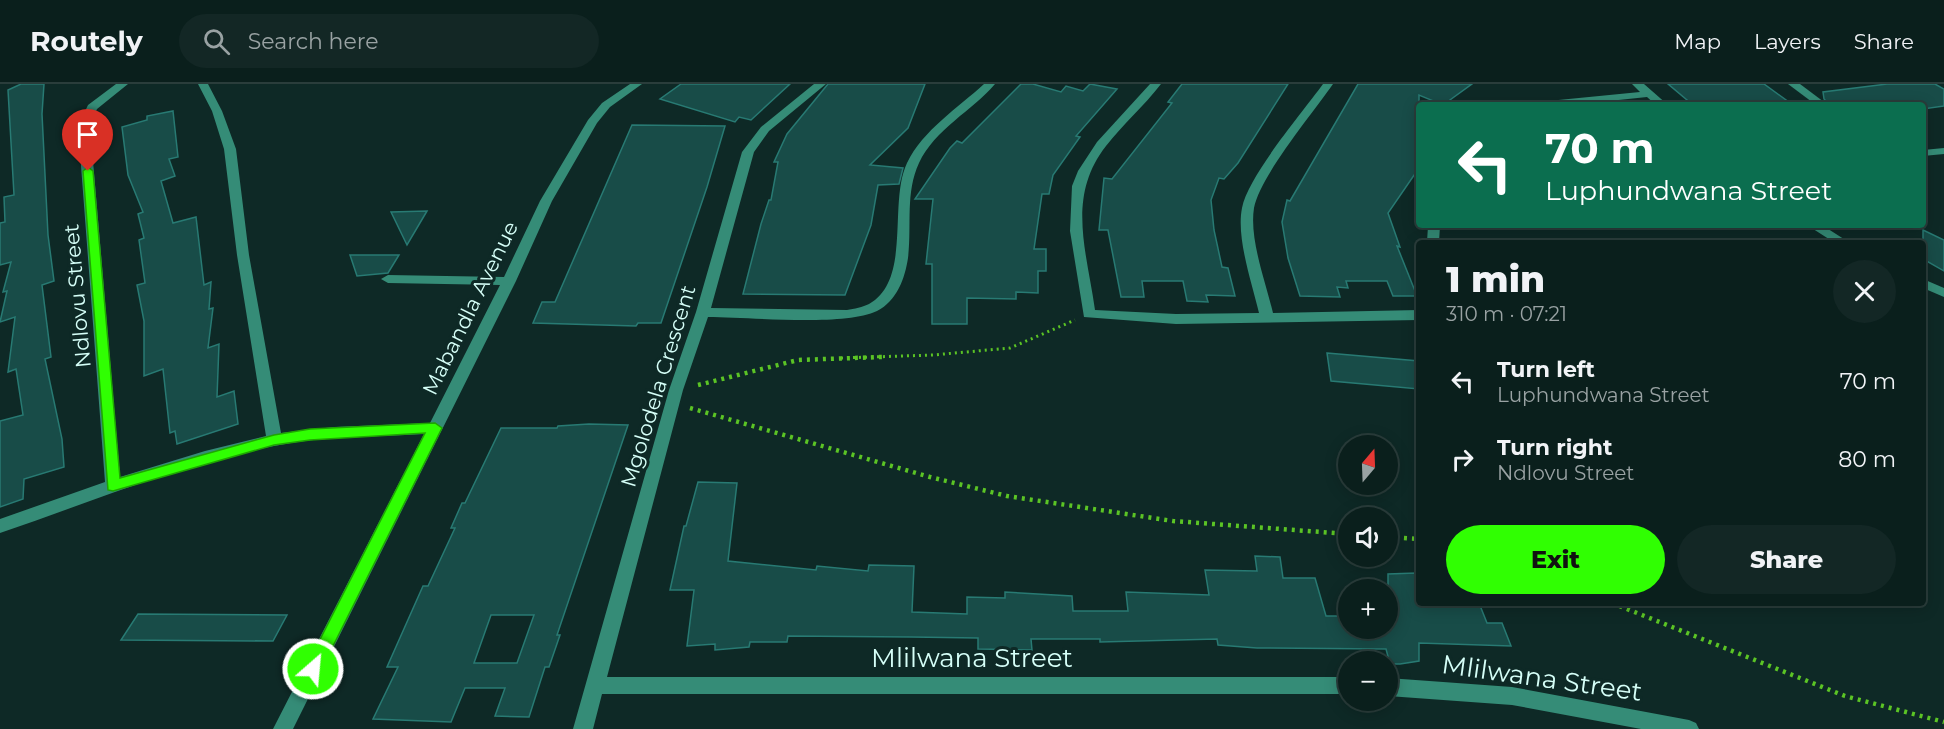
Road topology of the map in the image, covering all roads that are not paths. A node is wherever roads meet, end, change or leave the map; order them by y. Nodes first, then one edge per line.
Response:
1 (123, 84) edge
2 (203, 84) edge
3 (637, 84) edge
4 (821, 84) edge
5 (990, 84) edge
6 (1156, 84) edge
7 (1328, 84) edge
8 (1637, 84) edge
9 (1793, 84) edge
10 (1649, 94) junction
11 (1568, 102) edge
12 (1659, 102) edge
13 (1819, 102) edge
14 (1944, 151) edge
15 (1926, 153) edge
16 (1818, 228) edge
17 (1839, 240) edge
18 (388, 279) dead end
19 (509, 281) junction
20 (1926, 284) edge
21 (1944, 293) edge
22 (703, 312) junction
23 (1416, 315) edge
24 (1267, 317) junction
25 (435, 428) junction
26 (274, 440) junction
27 (113, 486) junction
28 (0, 526) edge
29 (596, 685) junction
30 (1338, 686) edge
31 (1398, 688) edge
32 (283, 729) edge
33 (583, 729) edge
34 (1689, 729) edge

1 - 27 street, Ndlovu Street
2 - 26 street
3 - 19 street, Mabandla Avenue
4 - 22 street, Mgolodela Crescent
5 - 22 street
6 - 24 street
7 - 24 street
8 - 10 street
9 - 13 street
10 - 11 street
10 - 12 street
14 - 15 street
16 - 17 street
18 - 19 street
19 - 25 street, Mabandla Avenue
20 - 21 street
22 - 29 street, Mgolodela Crescent
23 - 24 street
25 - 26 street
25 - 32 street, Mabandla Avenue
26 - 27 street
27 - 28 street
29 - 30 street, Mlilwana Street
29 - 33 street, Mgolodela Crescent
31 - 34 street, Mlilwana Street

